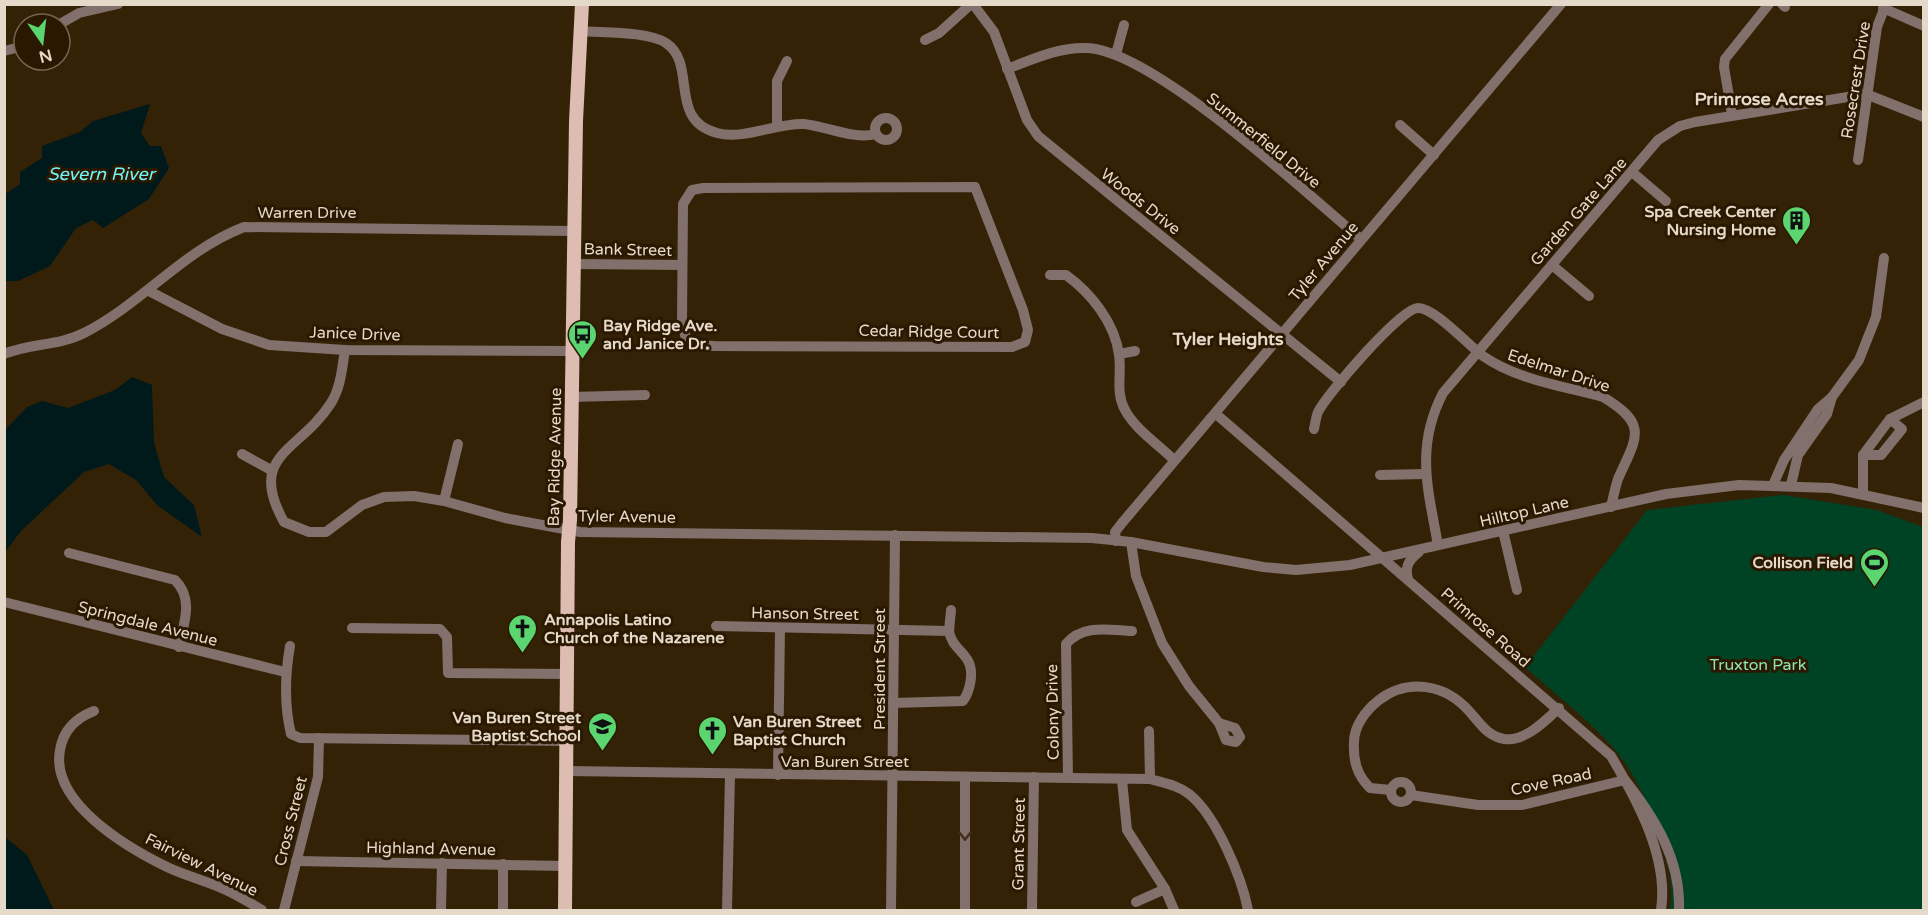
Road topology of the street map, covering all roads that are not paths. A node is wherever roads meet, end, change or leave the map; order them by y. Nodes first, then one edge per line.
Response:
1 (118, 4) edge
2 (582, 4) edge
3 (972, 4) edge
4 (1561, 4) edge
5 (1769, 4) edge
6 (1885, 6) edge
7 (72, 17) edge
8 (1124, 25) dead end
9 (1923, 26) edge
10 (580, 31) junction
11 (925, 40) dead end
12 (1116, 54) junction
13 (787, 61) dead end
14 (1007, 69) junction
15 (1866, 94) junction
16 (1732, 114) junction
17 (1923, 117) edge
18 (1400, 125) dead end
19 (777, 126) junction
20 (876, 134) dead end
21 (1434, 155) junction
22 (1858, 160) dead end
23 (1632, 172) junction
24 (1666, 201) dead end
25 (574, 231) junction
26 (1361, 239) junction
27 (1884, 258) dead end
28 (574, 264) junction
29 (682, 265) junction
30 (1552, 265) junction
31 (1050, 275) dead end
32 (149, 291) junction
33 (1589, 296) dead end
34 (1283, 333) junction
35 (345, 350) junction
36 (572, 351) junction
37 (1135, 351) dead end
38 (1478, 352) junction
39 (4, 354) edge
40 (1119, 354) junction
41 (1341, 382) junction
42 (645, 395) dead end
43 (573, 397) junction
44 (1832, 397) junction
45 (1923, 402) edge
46 (1216, 414) junction
47 (1890, 419) junction
48 (1314, 429) dead end
49 (458, 444) dead end
50 (242, 454) dead end
51 (1863, 455) junction
52 (1174, 460) junction
53 (271, 470) junction
54 (1425, 474) junction
55 (1380, 475) dead end
56 (1773, 485) junction
57 (1791, 485) junction
58 (1863, 493) junction
59 (444, 501) junction
60 (1611, 507) junction
61 (1923, 508) edge
62 (569, 530) junction
63 (1503, 531) junction
64 (895, 535) junction
65 (1116, 541) junction
66 (1131, 542) junction
67 (1438, 545) junction
68 (1423, 549) junction
69 (69, 553) dead end
70 (1383, 558) junction
71 (1408, 579) junction
72 (1517, 590) dead end
73 (4, 602) edge
74 (951, 610) dead end
75 (716, 626) dead end
76 (352, 628) dead end
77 (780, 628) junction
78 (894, 630) junction
79 (949, 631) junction
80 (1132, 631) dead end
81 (290, 646) dead end
82 (179, 647) junction
83 (285, 672) junction
84 (568, 674) junction
85 (893, 703) junction
86 (1559, 708) junction
87 (94, 711) dead end
88 (1219, 723) dead end
89 (1149, 731) dead end
90 (319, 738) junction
91 (568, 741) junction
92 (567, 771) junction
93 (730, 775) junction
94 (778, 775) junction
95 (892, 776) junction
96 (965, 777) junction
97 (1035, 777) junction
98 (1068, 777) junction
99 (1150, 779) junction
100 (1122, 780) junction
101 (1624, 780) junction
102 (296, 861) junction
103 (442, 863) junction
104 (503, 864) junction
105 (566, 866) junction
106 (1165, 889) junction
107 (1136, 902) dead end
108 (262, 910) edge
109 (284, 910) edge
110 (441, 910) edge
111 (503, 910) edge
112 (565, 910) edge
113 (728, 910) edge
114 (891, 910) edge
115 (965, 910) edge
116 (1032, 910) edge
117 (1174, 910) edge
118 (1248, 910) edge
119 (1661, 910) edge
120 (1679, 910) edge

1 - 7 street
2 - 10 main road, Bay Ridge Avenue
3 - 11 street
3 - 14 street, Woods Drive
4 - 21 street, Tyler Avenue
5 - 16 street
6 - 9 street
6 - 15 street, Rosecrest Drive
8 - 12 street
10 - 19 street
10 - 25 main road, Bay Ridge Avenue
12 - 14 street, Summerfield Drive
12 - 26 street, Summerfield Drive
13 - 19 street
14 - 34 street, Woods Drive
15 - 16 street, Garden Gate Lane
15 - 17 street
15 - 22 street, Rosecrest Drive
16 - 23 street, Garden Gate Lane
18 - 21 street
19 - 20 street
21 - 26 street, Tyler Avenue
23 - 24 street
23 - 30 street, Garden Gate Lane
25 - 28 main road, Bay Ridge Avenue
25 - 32 street, Warren Drive
26 - 34 street, Tyler Avenue
27 - 44 street
28 - 29 street, Bank Street
28 - 36 main road, Bay Ridge Avenue
29 - 29 street, Cedar Ridge Court
30 - 33 street
30 - 38 street, Garden Gate Lane
31 - 40 street
32 - 35 street, Janice Drive
32 - 39 street, Warren Drive
34 - 41 street, Woods Drive
34 - 46 street, Tyler Avenue
35 - 36 street, Janice Drive
35 - 53 street
36 - 43 main road, Bay Ridge Avenue
37 - 40 street
38 - 41 street, Edelmar Drive
38 - 54 street, Garden Gate Lane
38 - 60 street, Edelmar Drive
40 - 52 street
41 - 48 street, Edelmar Drive
42 - 43 street
43 - 62 main road, Bay Ridge Avenue
44 - 56 street
44 - 57 street
45 - 47 street
46 - 52 street, Tyler Avenue
46 - 70 street, Primrose Road
47 - 51 street
47 - 51 street
49 - 59 street
50 - 53 street
51 - 58 street
52 - 65 street, Tyler Avenue
53 - 59 street, Tyler Avenue
54 - 55 street
54 - 67 street, Garden Gate Lane
56 - 57 street, Hilltop Lane
56 - 60 street, Hilltop Lane
57 - 58 street, Hilltop Lane
58 - 61 street, Hilltop Lane
59 - 62 street, Tyler Avenue
60 - 63 street, Hilltop Lane
62 - 64 street, Tyler Avenue
62 - 84 main road, Bay Ridge Avenue
63 - 67 street, Hilltop Lane
63 - 72 street
64 - 65 street, Tyler Avenue
64 - 78 street, President Street
65 - 66 street, Tyler Avenue
66 - 70 street, Hilltop Lane
66 - 88 street
67 - 68 street, Hilltop Lane
68 - 70 street, Hilltop Lane
68 - 71 street
69 - 82 street
70 - 71 street, Primrose Road
71 - 86 street, Primrose Road
73 - 82 street, Springdale Avenue
74 - 79 street
75 - 77 street, Hanson Street
76 - 84 street
77 - 78 street, Hanson Street
77 - 94 street
78 - 79 street, Hanson Street
78 - 85 street, President Street
79 - 85 street
80 - 98 street, Colony Drive
81 - 83 street
82 - 83 street, Springdale Avenue
83 - 90 street
84 - 91 main road, Bay Ridge Avenue
85 - 95 street, President Street
86 - 101 street, Primrose Road
86 - 101 street, Cove Road
87 - 108 street, Fairview Avenue
89 - 99 street
90 - 91 street
90 - 102 street, Cross Street
91 - 92 main road, Bay Ridge Avenue
92 - 93 street, Van Buren Street
92 - 105 main road, Bay Ridge Avenue
93 - 94 street, Van Buren Street
93 - 113 street
94 - 95 street, Van Buren Street
95 - 96 street, Van Buren Street
95 - 114 street, President Street
96 - 97 street, Van Buren Street
96 -> 115 street
97 - 98 street, Van Buren Street
97 - 116 street, Grant Street
98 - 100 street, Van Buren Street
99 - 100 street, Van Buren Street
99 - 118 street, Van Buren Street
100 - 106 street
101 - 119 street, Primrose Road
101 - 120 street
102 - 103 street, Highland Avenue
102 - 109 street, Cross Street
103 - 104 street, Highland Avenue
103 - 110 street
104 - 105 street, Highland Avenue
104 - 111 street
105 - 112 main road, Bay Ridge Avenue
106 - 107 street
106 - 117 street

